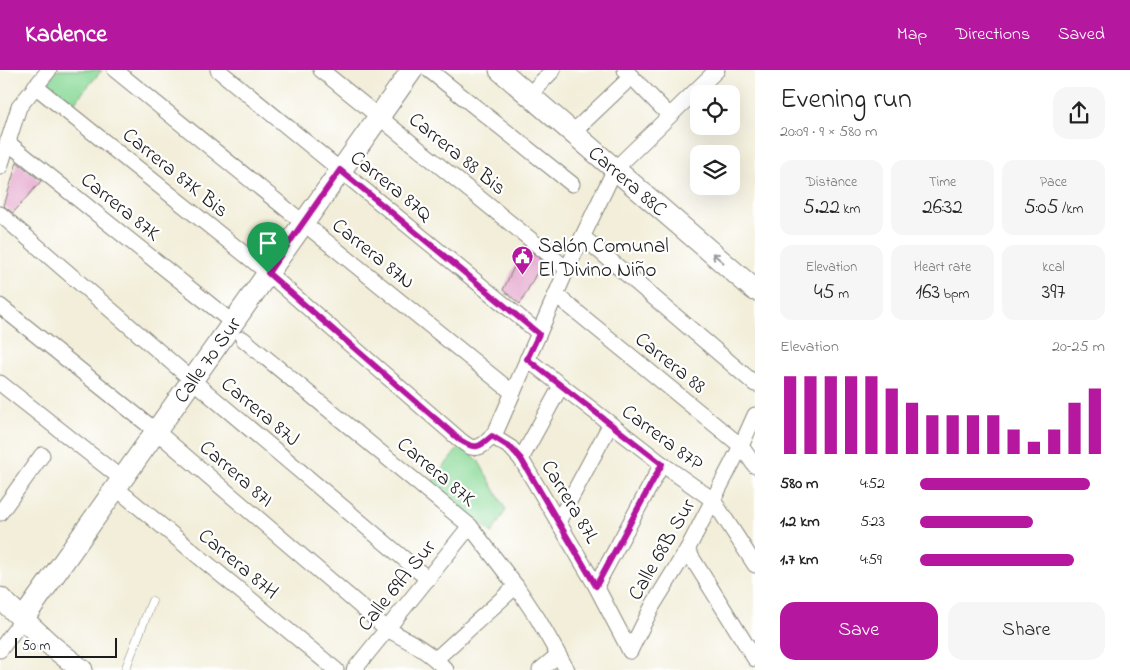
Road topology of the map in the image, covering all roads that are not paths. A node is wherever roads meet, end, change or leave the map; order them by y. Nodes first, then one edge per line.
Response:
1 (49, 70) edge
2 (115, 70) edge
3 (218, 70) edge
4 (321, 70) edge
5 (412, 70) edge
6 (429, 70) edge
7 (500, 70) edge
8 (553, 70) edge
9 (711, 72) edge
10 (628, 73) edge
11 (35, 86) junction
12 (528, 95) junction
13 (379, 116) junction
14 (669, 116) junction
15 (572, 133) junction
16 (4, 148) edge
17 (0, 167) edge
18 (615, 169) junction
19 (340, 170) junction
20 (572, 184) dead end
21 (0, 214) edge
22 (304, 223) junction
23 (583, 237) junction
24 (567, 269) junction
25 (268, 273) junction
26 (755, 290) edge
27 (556, 295) junction
28 (0, 306) edge
29 (238, 331) junction
30 (539, 334) junction
31 (527, 359) junction
32 (192, 380) junction
33 (0, 384) edge
34 (755, 384) edge
35 (562, 386) junction
36 (513, 393) junction
37 (755, 415) edge
38 (610, 424) junction
39 (156, 431) junction
40 (492, 436) junction
41 (741, 446) junction
42 (42, 455) dead end
43 (521, 459) junction
44 (662, 464) junction
45 (755, 466) edge
46 (119, 484) junction
47 (713, 500) junction
48 (0, 513) edge
49 (558, 522) junction
50 (470, 526) junction
51 (687, 550) junction
52 (755, 565) edge
53 (428, 579) junction
54 (516, 586) junction
55 (596, 586) junction
56 (0, 598) edge
57 (152, 601) dead end
58 (23, 619) junction
59 (387, 629) junction
60 (0, 650) edge
61 (630, 651) joint
62 (558, 655) junction
63 (755, 659) edge
64 (441, 664) edge
65 (82, 670) edge
66 (126, 670) edge
67 (336, 670) edge
68 (354, 670) edge
69 (540, 670) edge
70 (567, 670) edge

1 - 11 street
2 - 22 street, Carrera 87N
3 - 19 street, Carrera 87Q
4 - 13 street, Carrera 88 Bis
5 - 13 street, Calle 70 Sur
6 - 20 street
7 - 12 street, Carrera 88C
8 - 12 street
9 - 14 street
10 - 14 street
10 - 15 street
11 - 16 street
11 - 25 street, Carrera 87K Bis
12 - 15 street, Carrera 88C
13 - 19 street, Calle 70 Sur
13 - 24 street, Carrera 88 Bis
14 - 18 street
15 - 18 street, Carrera 88C
16 - 17 street
16 - 29 street, Carrera 87K
18 - 23 street
26 -> 18 street, Carrera 88C
19 - 22 street, Calle 70 Sur
19 - 30 street, Carrera 87Q
21 - 32 street, Carrera 87J
22 - 25 street, Calle 70 Sur
22 - 36 street, Carrera 87N
23 - 24 street
23 - 34 street
24 - 27 street
25 - 29 street, Calle 70 Sur
25 - 40 street, Carrera 87K Bis
27 - 30 street
27 - 41 street, Carrera 88
28 - 39 street, Carrera 87I
29 - 32 street, Calle 70 Sur
29 - 50 street, Carrera 87K
30 - 31 street
31 - 35 street, Carrera 87P
31 - 36 street
32 - 39 street, Calle 70 Sur
32 - 53 street, Carrera 87J
33 - 46 street, Carrera 87H
35 - 38 street, Carrera 87P
35 - 43 street
36 - 40 street
37 - 41 street, Calle 68B Sur
38 - 44 street, Carrera 87P
38 - 49 street
39 - 46 street, Calle 70 Sur
39 - 59 street, Carrera 87I
40 - 43 street, Carrera 87L
41 - 45 street, Carrera 88
41 - 47 street, Calle 68B Sur
42 - 48 street
43 - 49 street, Carrera 87L
44 - 47 street, Carrera 87P
44 - 55 street
46 - 58 street, Calle 70 Sur
46 - 67 street, Carrera 87H
47 - 51 street, Calle 68B Sur
47 - 52 street, Carrera 87P
49 - 55 street, Carrera 87L
50 - 53 street, Calle 69A Sur
50 - 54 street, Carrera 87K
51 - 61 street, Calle 68B Sur
51 - 63 street
53 - 59 street, Calle 69A Sur
54 - 62 street, Carrera 87K
54 - 64 street
55 - 61 street, Carrera 87L
56 - 58 street
57 - 66 lane
58 - 60 street, Calle 70 Sur
58 - 65 street
59 - 64 street, Carrera 87I
59 - 68 street, Calle 69A Sur
62 - 69 street
62 - 70 street, Carrera 87K

